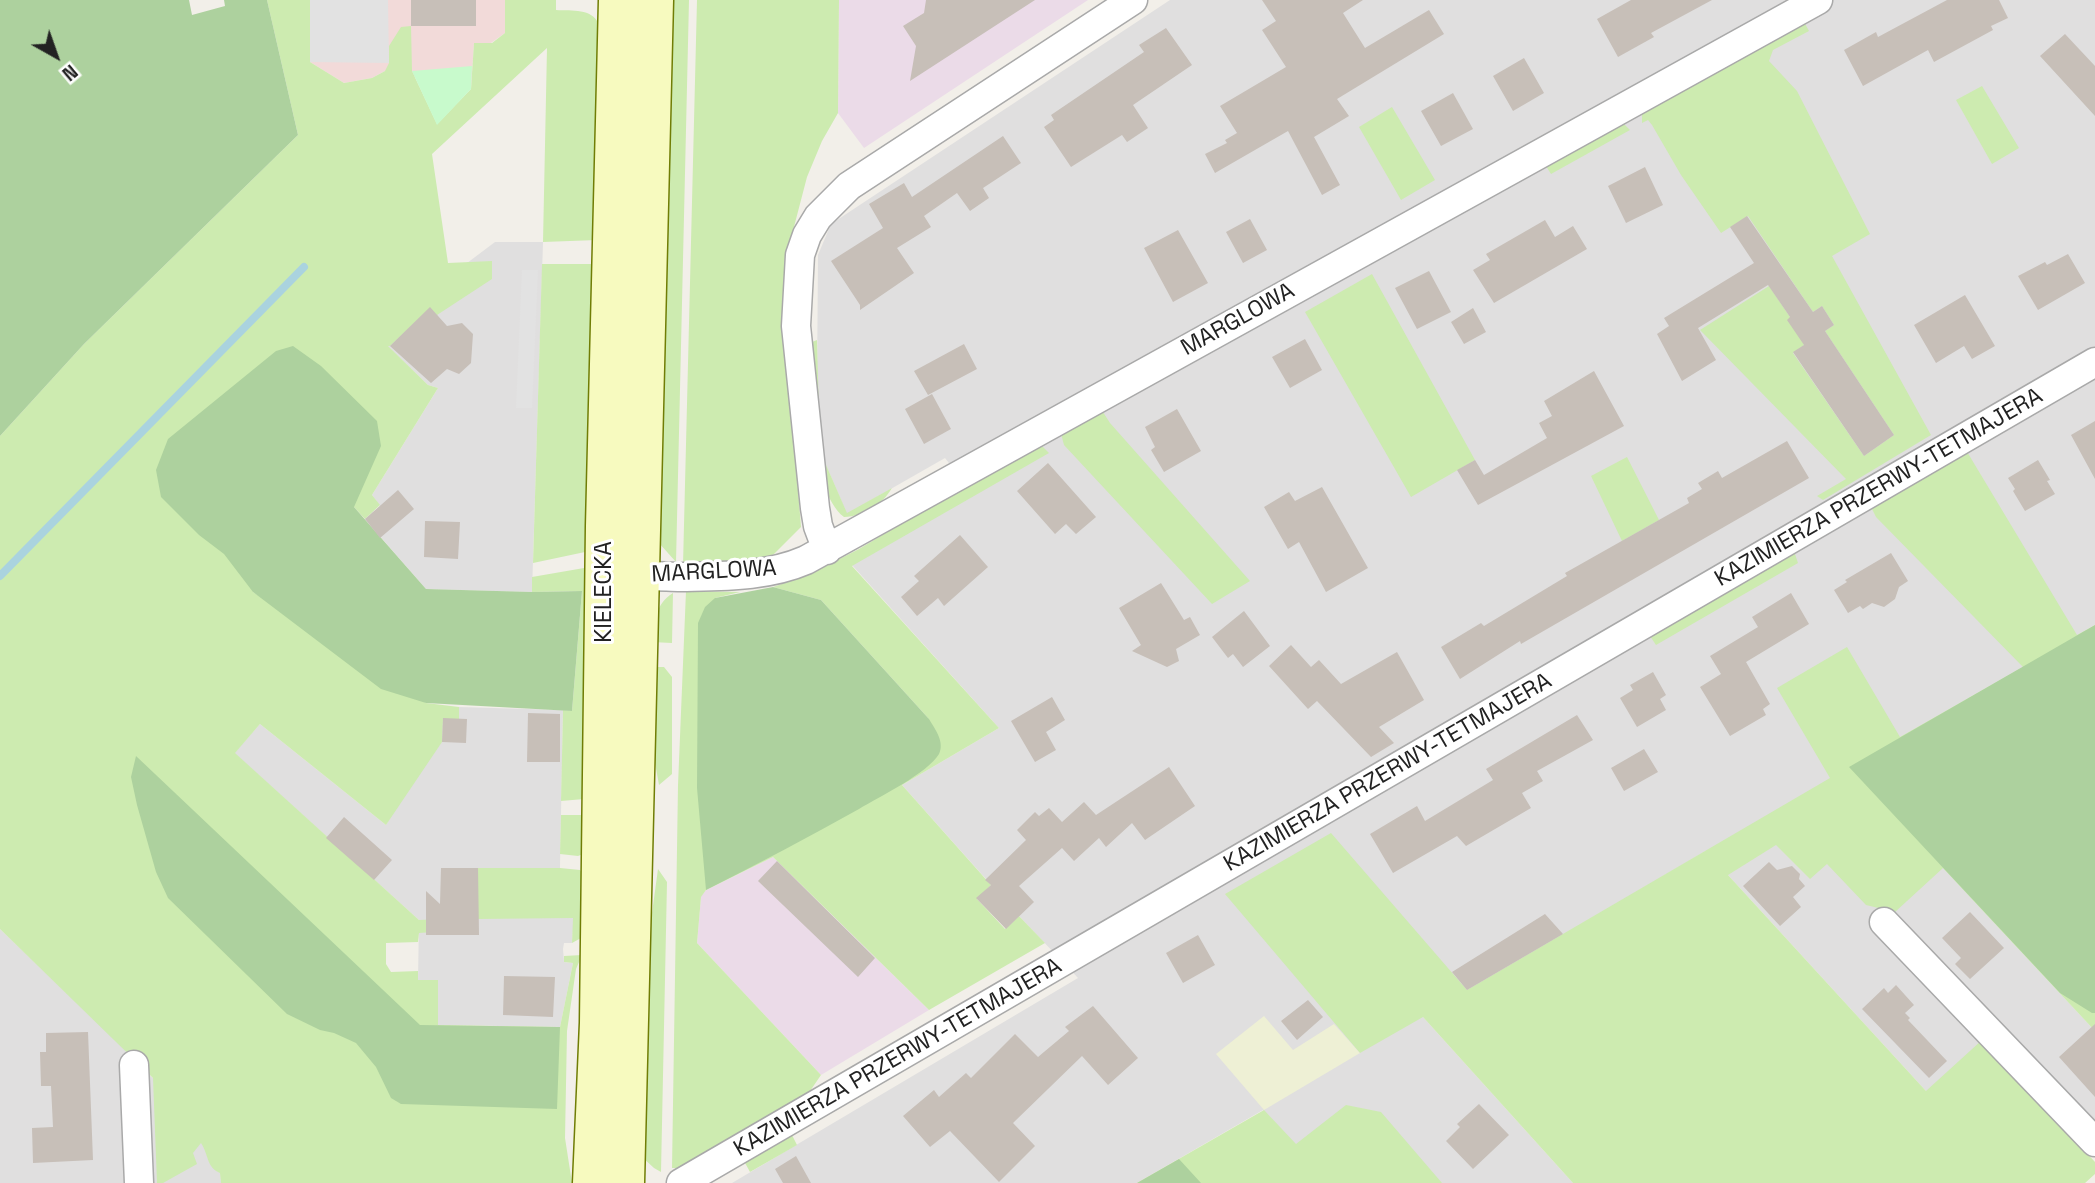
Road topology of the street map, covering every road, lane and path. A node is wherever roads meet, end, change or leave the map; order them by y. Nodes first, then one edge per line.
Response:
1 (618, 0) edge
2 (654, 0) edge
3 (1133, 0) edge
4 (1818, 0) edge
5 (2095, 362) edge
6 (605, 526) junction
7 (827, 550) junction
8 (639, 576) junction
9 (605, 595) junction
10 (1884, 922) dead end
11 (134, 1065) dead end
12 (2095, 1142) edge
13 (602, 1180) edge
14 (139, 1183) edge
15 (681, 1183) edge

1 - 6 main road, KIELECKA
2 - 8 main road, KIELECKA
3 - 7 street
4 - 7 street, MARGLOWA
5 - 15 street, KAZIMIERZA PRZERWY-TETMAJERA
6 - 8 street, MARGLOWA
6 - 9 main road, KIELECKA
7 - 8 street, MARGLOWA
8 - 9 street, MARGLOWA
8 - 13 main road, KIELECKA
9 - 13 main road, KIELECKA
10 - 12 street
11 - 14 street

